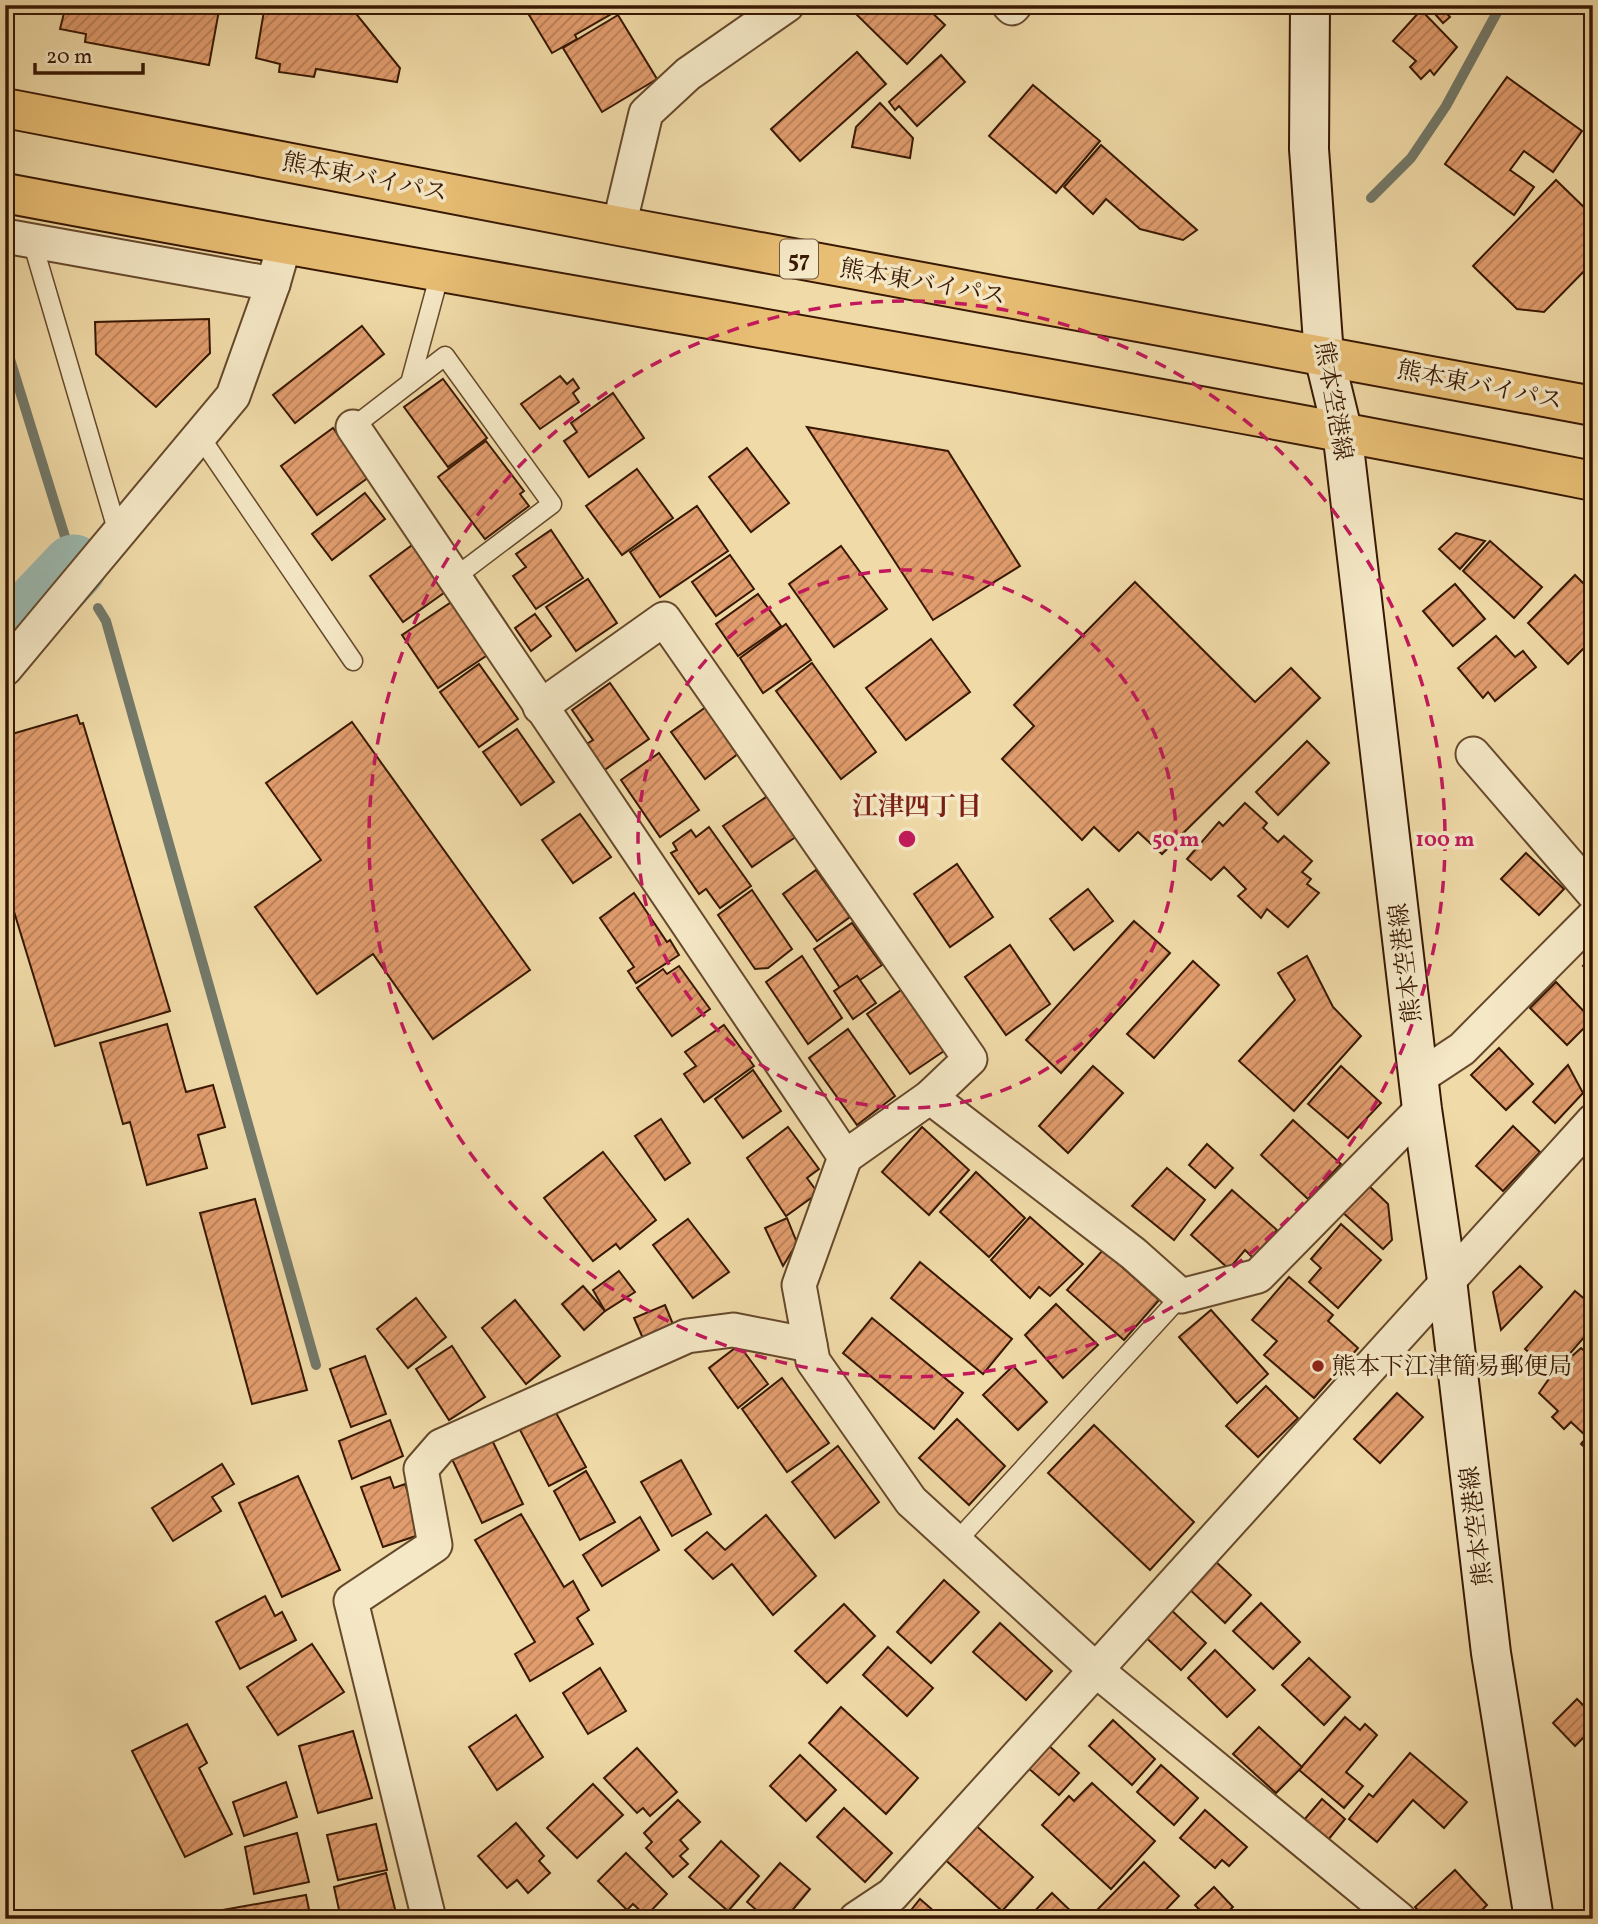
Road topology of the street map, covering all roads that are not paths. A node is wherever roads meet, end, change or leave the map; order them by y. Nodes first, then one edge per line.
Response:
1 (787, 5) edge
2 (1009, 5) edge
3 (1015, 5) edge
4 (1310, 5) edge
5 (5, 108) edge
6 (5, 193) edge
7 (619, 226) junction
8 (19, 238) edge
9 (284, 246) junction
10 (440, 273) junction
11 (273, 284) junction
12 (1324, 356) junction
13 (410, 383) junction
14 (1593, 406) edge
15 (353, 428) joint
16 (1342, 430) junction
17 (199, 435) junction
18 (1593, 481) edge
19 (118, 533) junction
20 (454, 578) junction
21 (353, 661) dead end
22 (5, 669) edge
23 (540, 707) junction
24 (1473, 754) dead end
25 (1593, 893) edge
26 (1593, 918) edge
27 (1420, 1093) junction
28 (930, 1097) junction
29 (1593, 1121) edge
30 (845, 1157) junction
31 (1447, 1280) junction
32 (1181, 1296) junction
33 (810, 1345) junction
34 (956, 1542) junction
35 (1096, 1670) junction
36 (429, 1919) edge
37 (856, 1919) edge
38 (1399, 1919) edge
39 (1534, 1919) edge

1 - 7 street
2 - 3 street
4 - 12 main road, 熊本空港線
5 - 7 highway, 熊本東バイパス / 57
6 - 9 highway
7 - 12 highway, 熊本東バイパス / 57
8 - 11 street
8 - 19 lane
9 - 10 highway
9 - 11 street
10 - 13 lane
10 - 16 highway
11 - 17 street
12 - 14 highway, 熊本東バイパス / 57
12 - 16 main road, 熊本空港線
13 - 15 lane
13 - 20 lane
15 - 20 street
16 - 18 highway
16 - 27 main road, 熊本空港線
17 - 19 street
17 - 21 lane
19 - 22 street
20 - 23 street
23 - 28 street
23 - 30 street
24 - 25 street
26 - 27 street
27 - 31 main road, 熊本空港線
27 - 32 street
28 - 30 street
28 - 32 street
29 - 31 street
30 - 33 street
31 - 35 street
31 - 39 main road, 熊本空港線
32 - 34 lane
33 - 34 street
33 - 36 street
34 - 35 street
35 - 37 street
35 - 38 street

